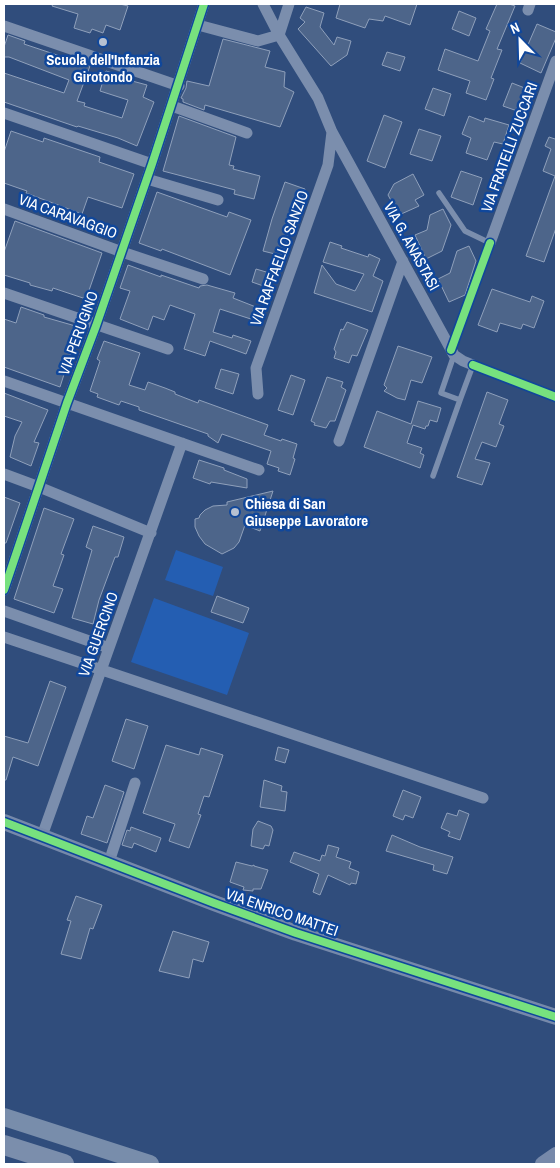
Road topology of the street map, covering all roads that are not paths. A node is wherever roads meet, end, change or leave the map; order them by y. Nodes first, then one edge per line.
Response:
1 (204, 4) edge
2 (263, 4) edge
3 (290, 4) edge
4 (198, 25) junction
5 (4, 26) edge
6 (279, 35) junction
7 (556, 61) edge
8 (179, 86) junction
9 (172, 106) junction
10 (4, 113) edge
11 (332, 132) junction
12 (247, 133) dead end
13 (152, 164) junction
14 (147, 179) junction
15 (439, 193) dead end
16 (218, 200) dead end
17 (4, 209) edge
18 (490, 243) joint
19 (122, 252) junction
20 (403, 261) junction
21 (204, 279) dead end
22 (4, 293) edge
23 (96, 326) junction
24 (168, 349) dead end
25 (454, 355) junction
26 (473, 365) joint
27 (4, 381) edge
28 (258, 394) dead end
29 (460, 400) junction
30 (67, 403) junction
31 (339, 441) dead end
32 (182, 443) junction
33 (259, 470) dead end
34 (4, 474) edge
35 (433, 476) dead end
36 (39, 487) junction
37 (151, 533) junction
38 (4, 590) edge
39 (4, 611) edge
40 (4, 636) edge
41 (108, 648) junction
42 (101, 670) junction
43 (135, 783) dead end
44 (484, 798) dead end
45 (4, 822) edge
46 (42, 836) junction
47 (109, 862) junction
48 (556, 1017) edge
49 (4, 1117) edge
50 (4, 1145) edge
51 (556, 1155) edge
52 (64, 1164) edge
53 (150, 1164) edge
54 (543, 1164) edge

1 - 4 street, VIA PERUGINO
2 - 6 street, VIA G. ANASTASI
3 - 6 street
4 - 6 street
4 - 8 street, VIA PERUGINO
5 - 8 street
6 - 11 street, VIA G. ANASTASI
7 - 18 street, VIA FRATELLI ZUCCARI
8 - 9 street, VIA PERUGINO
9 - 12 street
9 - 13 street, VIA PERUGINO
10 - 13 street
11 - 20 street, VIA G. ANASTASI
11 - 28 street, VIA RAFFAELLO SANZIO
13 - 14 street, VIA PERUGINO
14 - 16 street
14 - 19 street, VIA PERUGINO
15 - 18 lane
17 - 19 street, VIA CARAVAGGIO
19 - 21 street, VIA CARAVAGGIO
19 - 23 street, VIA PERUGINO
20 - 25 street, VIA G. ANASTASI
20 - 31 street
22 - 23 street
23 - 24 street
23 - 30 street, VIA PERUGINO
25 - 26 street
25 - 29 lane
26 - 29 lane
27 - 30 street
29 - 35 lane
30 - 32 street
30 - 36 street, VIA PERUGINO
32 - 33 street
32 - 37 street, VIA GUERCINO
34 - 36 street
36 - 37 street
36 - 38 street, VIA PERUGINO
37 - 41 street, VIA GUERCINO
39 - 41 street
40 - 42 street
41 - 42 street, VIA GUERCINO
42 - 44 street
42 - 46 street, VIA GUERCINO
43 - 47 street
45 - 46 street, VIA ENRICO MATTEI
46 - 47 street, VIA ENRICO MATTEI
47 - 48 street, VIA ENRICO MATTEI
49 - 53 main road
50 - 52 highway
51 - 54 street

